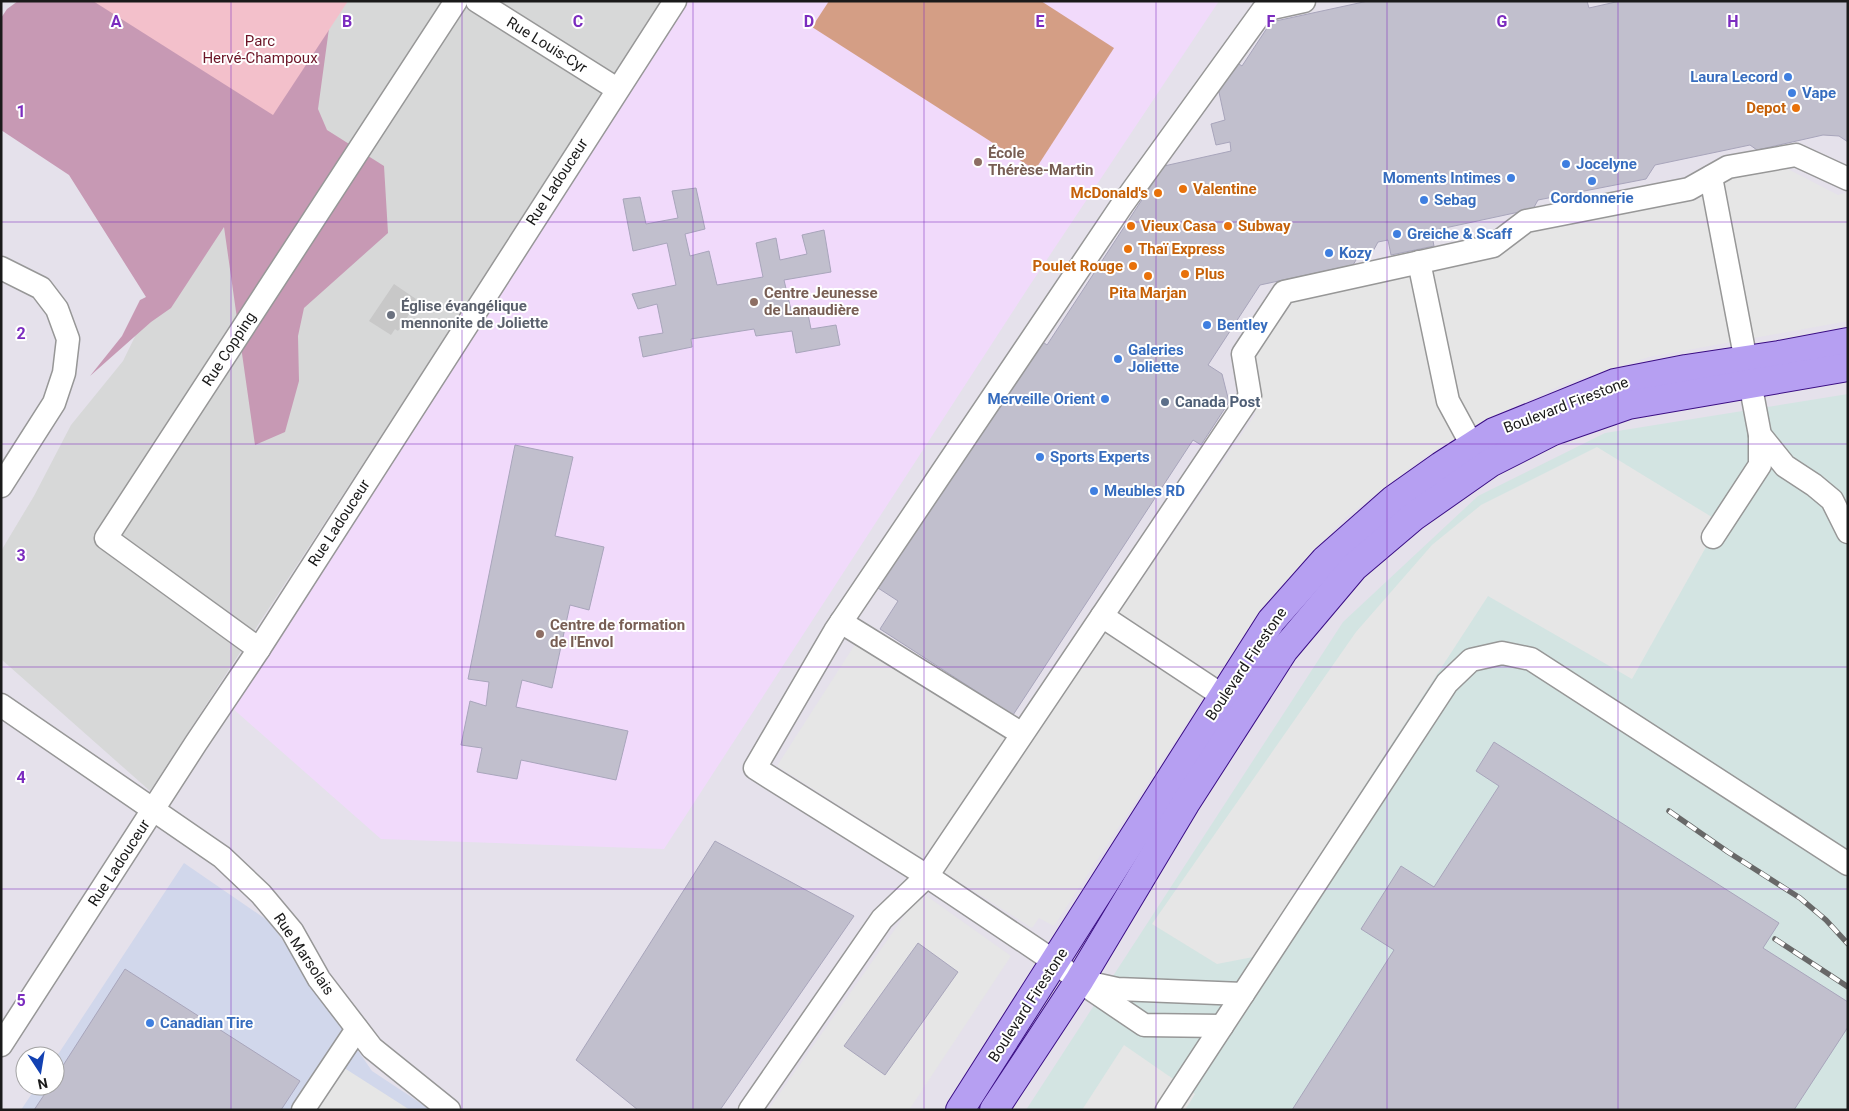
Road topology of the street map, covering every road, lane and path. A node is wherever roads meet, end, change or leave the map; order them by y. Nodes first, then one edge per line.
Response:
1 (456, 1) edge
2 (477, 1) edge
3 (675, 1) edge
4 (1304, 1) edge
5 (618, 89) junction
6 (1711, 177) junction
7 (1848, 179) edge
8 (1419, 262) junction
9 (1, 268) edge
10 (1848, 342) edge
11 (1848, 367) edge
12 (1749, 372) junction
13 (1760, 435) junction
14 (1478, 457) junction
15 (1, 486) edge
16 (1848, 532) edge
17 (1713, 537) dead end
18 (1102, 616) junction
19 (842, 622) junction
20 (259, 649) junction
21 (1223, 696) junction
22 (1, 705) edge
23 (1022, 734) junction
24 (153, 810) junction
25 (1848, 864) edge
26 (927, 876) junction
27 (1055, 962) junction
28 (1079, 981) junction
29 (1243, 994) junction
30 (1222, 1026) junction
31 (357, 1029) junction
32 (1, 1044) edge
33 (303, 1110) edge
34 (449, 1110) edge
35 (750, 1110) edge
36 (960, 1110) edge
37 (994, 1110) edge
38 (1167, 1110) edge

1 - 20 street, Rue Copping
2 - 5 street, Rue Louis-Cyr
3 - 5 street, Rue Ladouceur
4 - 19 street
5 - 20 street, Rue Ladouceur
6 - 7 street
6 - 8 street
6 - 12 street
8 - 14 street
8 - 18 street
9 - 15 street
10 - 12 main road, Boulevard Firestone
11 - 12 main road, Boulevard Firestone
12 - 13 street
12 - 14 main road, Boulevard Firestone
13 - 16 street
13 - 17 street
14 - 21 main road, Boulevard Firestone
14 - 28 main road, Boulevard Firestone
18 - 21 street
18 - 23 street
19 - 23 street
19 - 26 street
20 - 24 street, Rue Ladouceur
21 - 27 main road, Boulevard Firestone
22 - 24 street, Rue Marsolais
23 - 26 street
24 - 31 street, Rue Marsolais
24 - 32 street, Rue Ladouceur
25 - 29 street
26 - 27 street
26 - 35 street
27 - 28 street
27 - 36 main road, Boulevard Firestone
28 - 29 street
28 - 30 street
28 - 37 main road, Boulevard Firestone
29 - 30 street
30 - 38 street
31 - 33 street
31 - 34 street, Rue Marsolais

